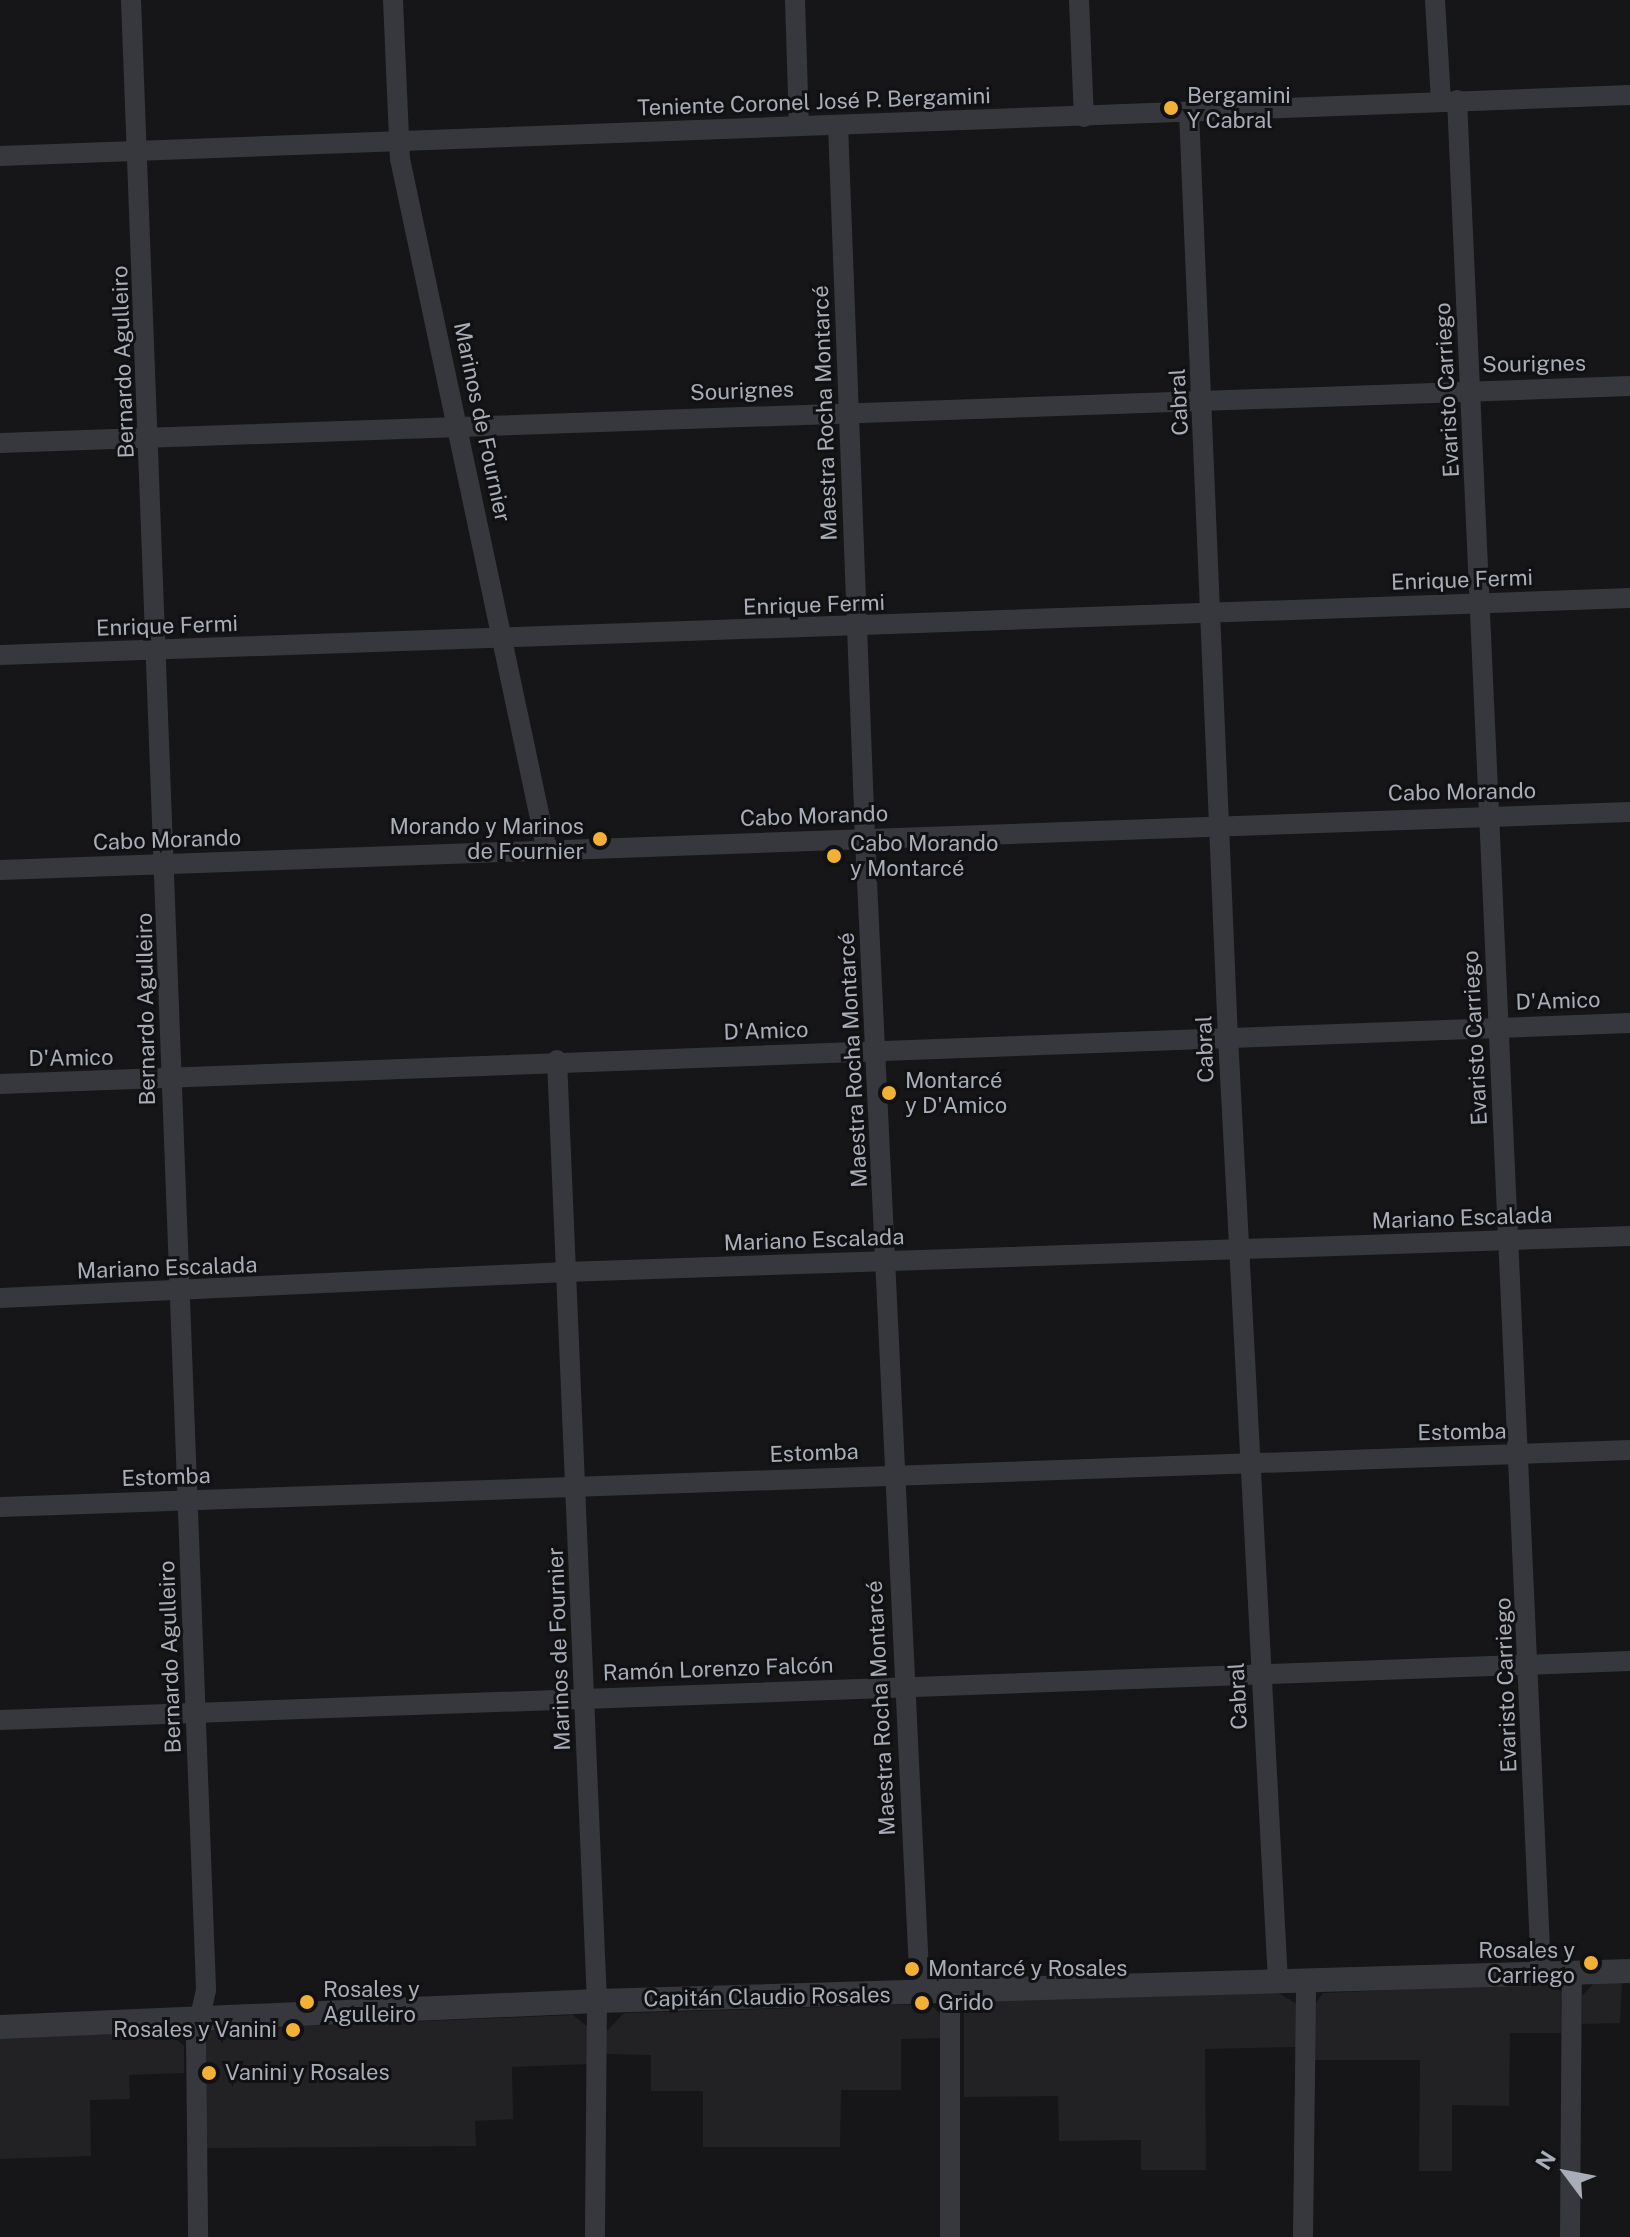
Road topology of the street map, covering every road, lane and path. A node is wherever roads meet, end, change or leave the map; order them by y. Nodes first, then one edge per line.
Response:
1 (131, 0) edge
2 (393, 0) edge
3 (795, 0) edge
4 (1079, 0) edge
5 (1435, 0) edge
6 (1630, 95) edge
7 (1449, 100) junction
8 (1189, 112) junction
9 (1084, 117) junction
10 (799, 125) junction
11 (838, 125) junction
12 (398, 141) junction
13 (138, 151) junction
14 (0, 156) edge
15 (1630, 386) edge
16 (1470, 388) junction
17 (1204, 401) junction
18 (848, 411) junction
19 (458, 426) junction
20 (150, 439) junction
21 (0, 443) edge
22 (1630, 598) edge
23 (1483, 602) junction
24 (1213, 615) junction
25 (858, 628) junction
26 (504, 637) junction
27 (156, 651) junction
28 (0, 655) edge
29 (1630, 812) edge
30 (1489, 816) junction
31 (1223, 822) junction
32 (865, 839) junction
33 (547, 851) junction
34 (167, 864) junction
35 (0, 870) edge
36 (1630, 1023) edge
37 (1498, 1028) junction
38 (1228, 1037) junction
39 (875, 1052) junction
40 (557, 1060) junction
41 (170, 1080) junction
42 (0, 1084) edge
43 (1630, 1236) edge
44 (1509, 1241) junction
45 (1239, 1248) junction
46 (886, 1263) junction
47 (566, 1272) junction
48 (180, 1293) junction
49 (0, 1298) edge
50 (1630, 1450) edge
51 (1519, 1455) junction
52 (1250, 1461) junction
53 (895, 1474) junction
54 (577, 1486) junction
55 (188, 1500) junction
56 (0, 1507) edge
57 (1630, 1661) edge
58 (1530, 1664) junction
59 (1260, 1673) junction
60 (903, 1688) junction
61 (584, 1696) junction
62 (196, 1714) junction
63 (0, 1720) edge
64 (1630, 1971) edge
65 (1541, 1973) junction
66 (1572, 1973) junction
67 (1278, 1983) junction
68 (1306, 1983) junction
69 (920, 1994) junction
70 (950, 1994) junction
71 (597, 2001) junction
72 (200, 2016) junction
73 (0, 2027) edge
74 (198, 2237) edge
75 (595, 2237) edge
76 (950, 2237) edge
77 (1303, 2237) edge
78 (1570, 2237) edge

1 - 13 street, Bernardo Agulleiro
2 - 12 street, Marinos de Fournier
3 - 10 street
4 - 9 street
5 - 7 street, Evaristo Carriego
6 - 7 street, Teniente Coronel José P. Bergamini
7 - 8 street, Teniente Coronel José P. Bergamini
7 - 16 street, Evaristo Carriego
8 - 9 street, Teniente Coronel José P. Bergamini
8 - 17 street, Cabral
9 - 11 street, Teniente Coronel José P. Bergamini
10 - 11 street, Teniente Coronel José P. Bergamini
10 - 12 street, Teniente Coronel José P. Bergamini
11 - 18 street, Maestra Rocha Montarcé
12 - 13 street, Teniente Coronel José P. Bergamini
12 - 19 street, Marinos de Fournier
13 - 14 street, Teniente Coronel José P. Bergamini
13 - 20 street, Bernardo Agulleiro
15 - 16 street, Sourignes
16 - 17 street, Sourignes
16 - 23 street, Evaristo Carriego
17 - 18 street, Sourignes
17 - 24 street, Cabral
18 - 19 street, Sourignes
18 - 25 street, Maestra Rocha Montarcé
19 - 20 street, Sourignes
19 - 26 street, Marinos de Fournier
20 - 21 street, Sourignes
20 - 27 street, Bernardo Agulleiro
22 - 23 street, Enrique Fermi
23 - 24 street, Enrique Fermi
23 - 30 street, Evaristo Carriego
24 - 25 street, Enrique Fermi
24 - 31 street, Cabral
25 - 26 street, Enrique Fermi
25 - 32 street, Maestra Rocha Montarcé
26 - 27 street, Enrique Fermi
26 - 33 street, Marinos de Fournier
27 - 28 street, Enrique Fermi
27 - 34 street, Bernardo Agulleiro
29 - 30 street, Cabo Morando
30 - 31 street, Cabo Morando
30 - 37 street, Evaristo Carriego
31 - 32 street, Cabo Morando
31 - 38 street, Cabral
32 - 33 street, Cabo Morando
32 - 39 street, Maestra Rocha Montarcé
33 - 34 street, Cabo Morando
34 - 35 street, Cabo Morando
34 - 41 street, Bernardo Agulleiro
36 - 37 street, D'Amico
37 - 38 street, D'Amico
37 - 44 street, Evaristo Carriego
38 - 39 street, D'Amico
38 - 45 street, Cabral
39 - 40 street, D'Amico
39 - 46 street, Maestra Rocha Montarcé
40 - 41 street, D'Amico
40 - 47 street, Marinos de Fournier
41 - 42 street, D'Amico
41 - 48 street, Bernardo Agulleiro
43 - 44 street, Mariano Escalada
44 - 45 street, Mariano Escalada
44 - 51 street, Evaristo Carriego
45 - 46 street, Mariano Escalada
45 - 52 street, Cabral
46 - 47 street, Mariano Escalada
46 - 53 street, Maestra Rocha Montarcé
47 - 48 street, Mariano Escalada
47 - 54 street, Marinos de Fournier
48 - 49 street, Mariano Escalada
48 - 55 street, Bernardo Agulleiro
50 - 51 street, Estomba
51 - 52 street, Estomba
51 - 58 street, Evaristo Carriego
52 - 53 street, Estomba
52 - 59 street, Cabral
53 - 54 street, Estomba
53 - 60 street, Maestra Rocha Montarcé
54 - 55 street, Estomba
54 - 61 street, Marinos de Fournier
55 - 56 street, Estomba
55 - 62 street, Bernardo Agulleiro
57 - 58 street, Ramón Lorenzo Falcón
58 - 59 street, Ramón Lorenzo Falcón
58 - 65 street, Evaristo Carriego
59 - 60 street, Ramón Lorenzo Falcón
59 - 67 street, Cabral
60 - 61 street, Ramón Lorenzo Falcón
60 - 69 street, Maestra Rocha Montarcé
61 - 62 street, Ramón Lorenzo Falcón
61 - 71 street, Marinos de Fournier
62 - 63 street, Ramón Lorenzo Falcón
62 - 72 street, Bernardo Agulleiro
64 - 66 street, Capitán Claudio Rosales
65 - 66 street, Capitán Claudio Rosales
65 - 68 street, Capitán Claudio Rosales
66 - 78 street
67 - 68 street, Capitán Claudio Rosales
67 - 70 street, Capitán Claudio Rosales
68 - 77 street
69 - 70 street, Capitán Claudio Rosales
69 - 71 street, Capitán Claudio Rosales
70 - 76 street
71 - 72 street, Capitán Claudio Rosales
71 - 75 street, Marinos de Fournier
72 - 73 street, Capitán Claudio Rosales
72 - 74 street, Bernardo Agulleiro

